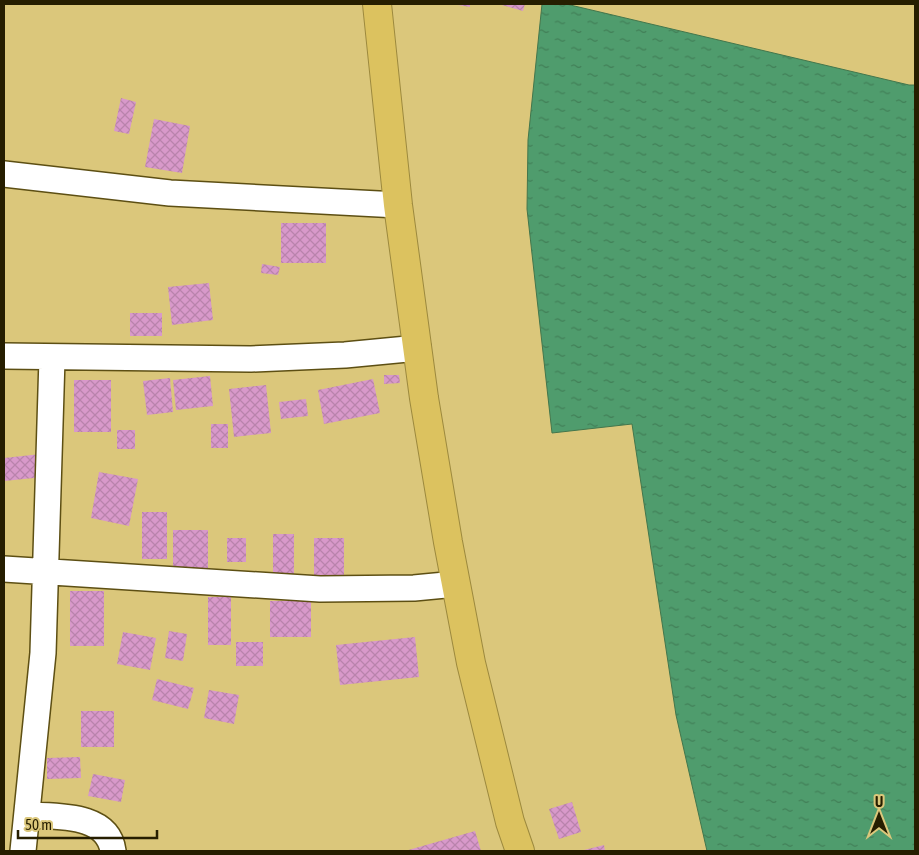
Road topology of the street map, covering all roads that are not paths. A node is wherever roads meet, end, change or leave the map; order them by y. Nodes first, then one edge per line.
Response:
1 (377, 4) edge
2 (4, 174) edge
3 (398, 205) junction
4 (418, 348) junction
5 (4, 356) edge
6 (52, 358) junction
7 (4, 570) edge
8 (46, 572) junction
9 (456, 584) junction
10 (28, 815) junction
11 (24, 851) edge
12 (113, 851) edge
13 (520, 851) edge

1 - 3 highway
2 - 3 street
3 - 4 highway
4 - 6 street
4 - 9 highway
5 - 6 street
6 - 8 street
7 - 8 street
8 - 9 street
8 - 10 street
9 - 13 highway
10 - 11 street
10 - 12 street

